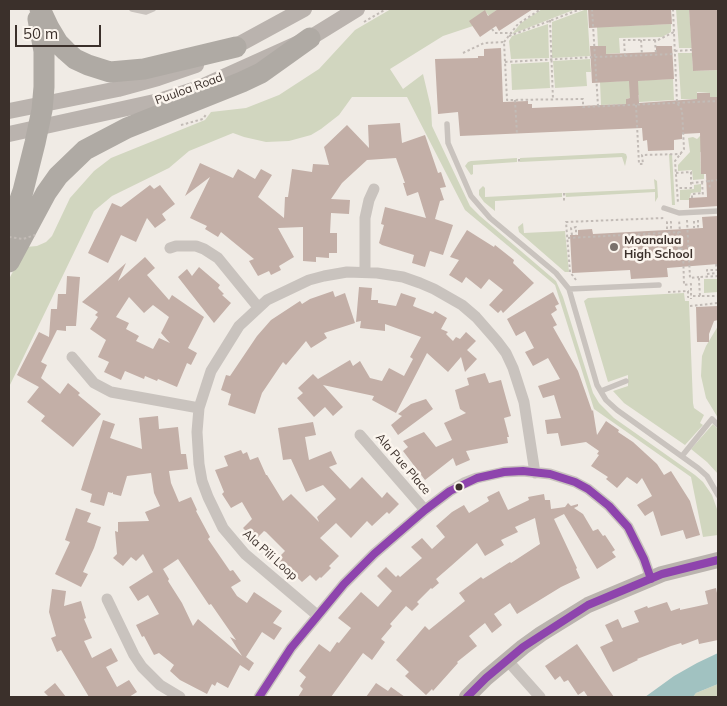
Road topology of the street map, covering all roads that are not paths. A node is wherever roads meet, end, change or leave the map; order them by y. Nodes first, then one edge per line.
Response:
1 (36, 9) edge
2 (40, 9) edge
3 (132, 9) edge
4 (153, 9) edge
5 (304, 9) edge
6 (357, 9) edge
7 (310, 38) junction
8 (236, 47) junction
9 (42, 105) junction
10 (9, 111) edge
11 (447, 124) dead end
12 (38, 128) junction
13 (9, 134) edge
14 (374, 190) dead end
15 (664, 208) dead end
16 (718, 211) edge
17 (9, 231) edge
18 (170, 248) dead end
19 (9, 262) edge
20 (365, 272) junction
21 (660, 285) dead end
22 (569, 290) junction
23 (258, 307) junction
24 (72, 357) dead end
25 (626, 381) dead end
26 (601, 391) junction
27 (199, 408) junction
28 (718, 425) edge
29 (360, 435) dead end
30 (682, 456) junction
31 (535, 473) junction
32 (718, 495) edge
33 (425, 510) junction
34 (718, 560) edge
35 (651, 579) junction
36 (107, 599) dead end
37 (317, 615) junction
38 (507, 660) junction
39 (180, 697) edge
40 (259, 697) edge
41 (467, 697) edge
42 (540, 697) edge

1 - 9 highway
2 - 8 highway
3 - 4 lane
5 - 8 main road, Puuloa Road
6 - 7 main road, Puuloa Road
7 - 12 main road, Puuloa Road
7 - 19 highway
8 - 9 main road, Puuloa Road
9 - 10 main road, Puuloa Road
9 - 12 highway
11 - 22 lane
12 - 13 main road, Puuloa Road
12 - 17 highway
14 - 20 street
15 - 16 lane
18 - 23 street
20 - 23 street, Ala Pili Loop
20 - 31 street, Ala Pili Loop
21 - 22 lane
22 - 26 lane
23 - 27 street, Ala Pili Loop
24 - 27 street
25 - 26 lane
26 - 30 lane
27 - 37 street, Ala Pili Loop
28 - 30 lane
29 - 33 street, Ala Pue Place
30 - 32 lane
31 - 33 street
31 - 35 street
33 - 37 street
34 - 35 main road
35 - 38 main road
36 - 39 street
37 - 40 street
38 - 41 main road
38 - 42 street

